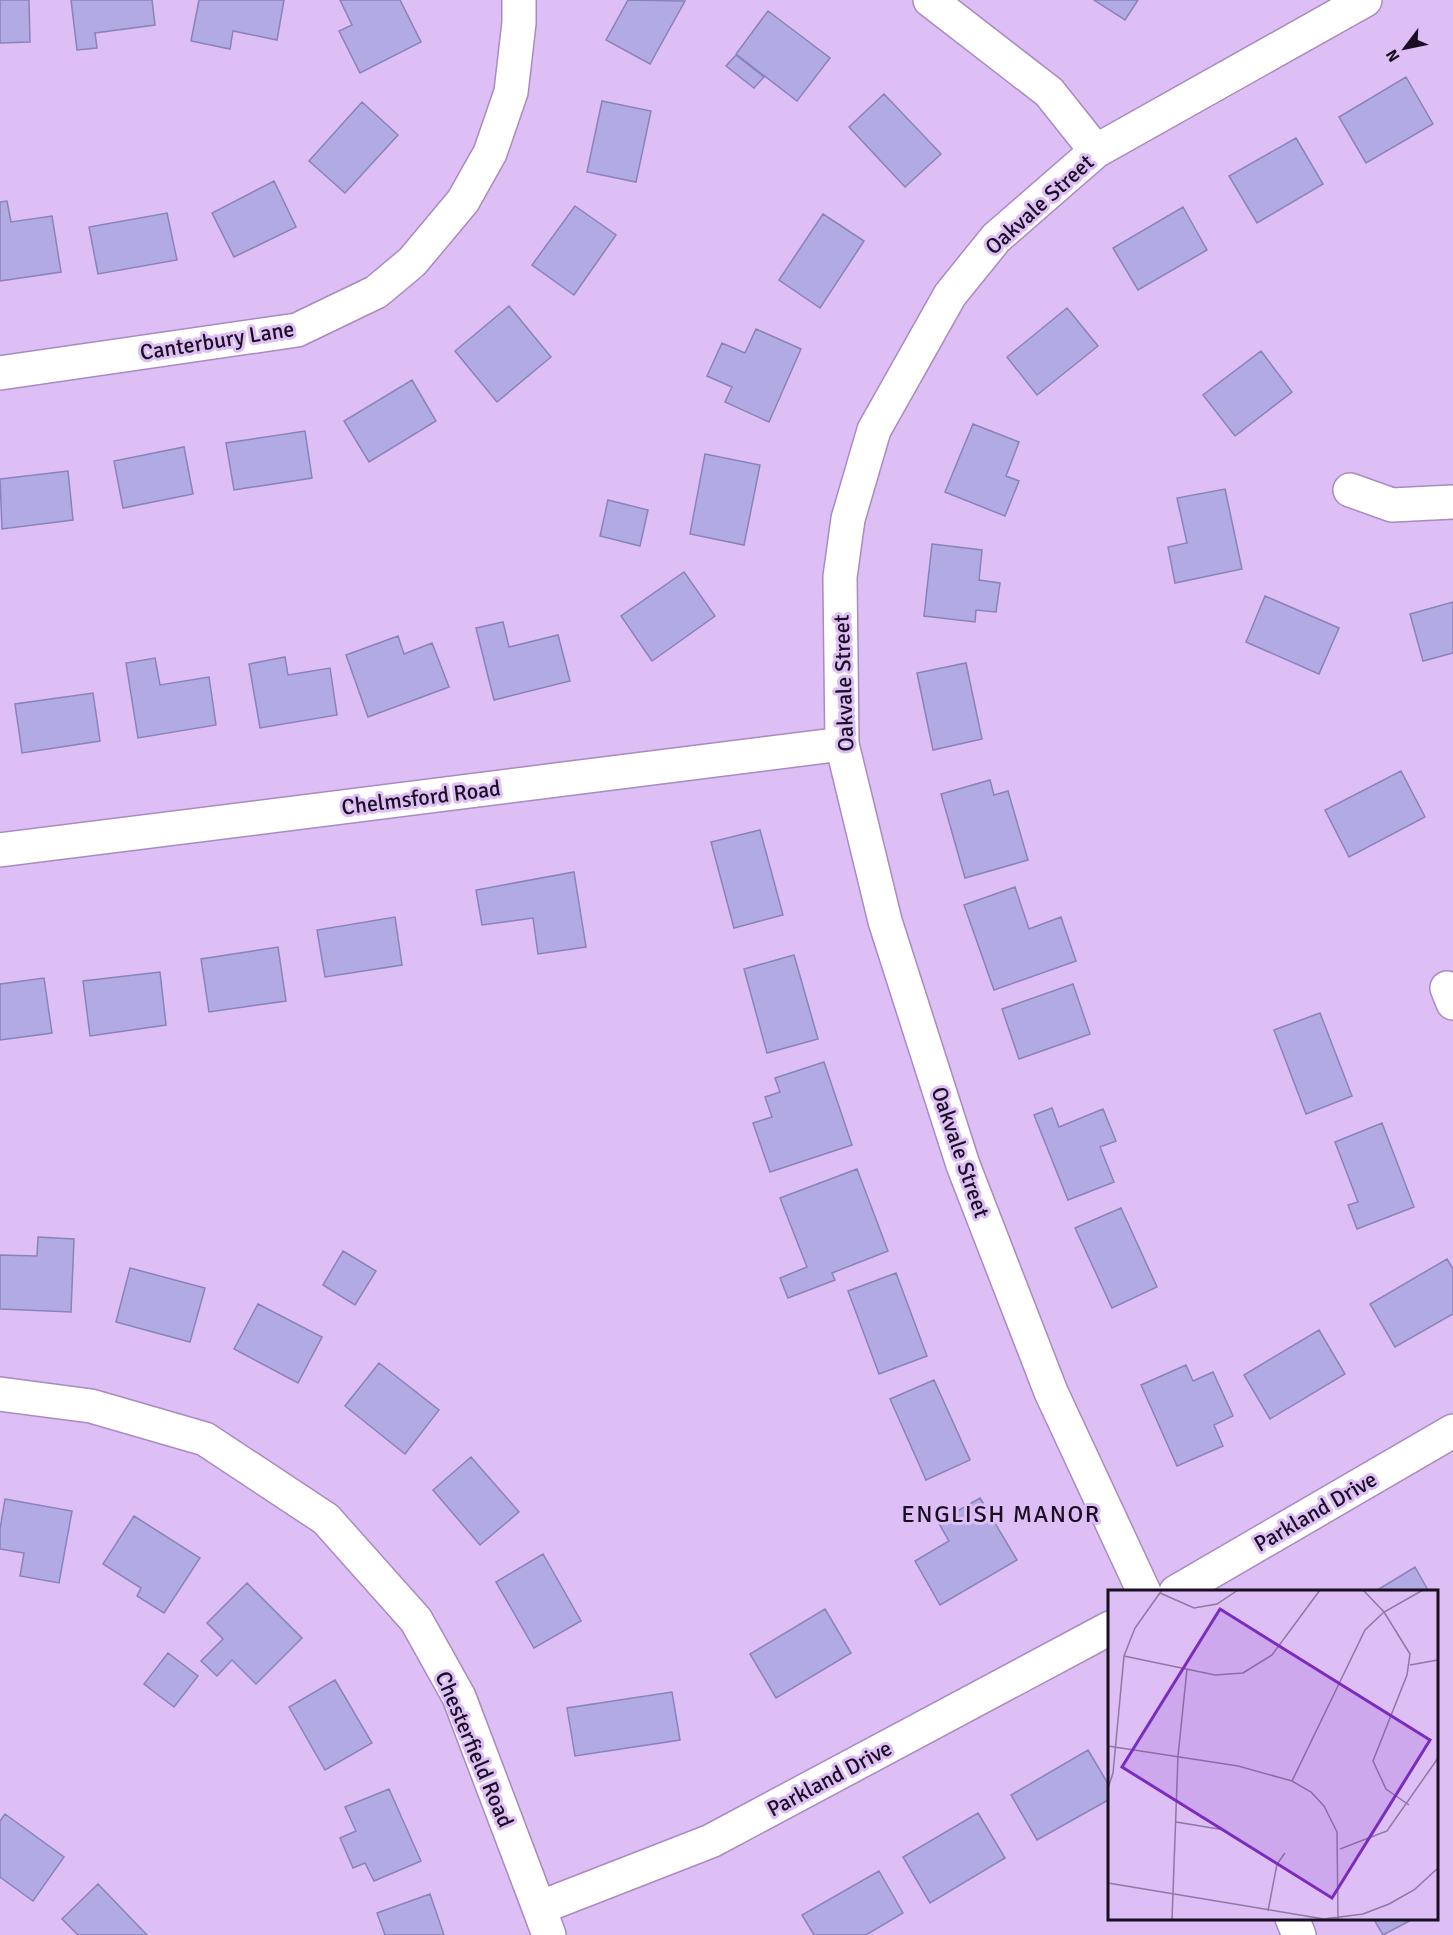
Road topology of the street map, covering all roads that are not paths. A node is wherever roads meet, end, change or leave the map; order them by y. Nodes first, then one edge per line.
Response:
1 (519, 0) edge
2 (930, 0) edge
3 (1365, 0) edge
4 (1096, 151) junction
5 (0, 373) edge
6 (1350, 490) dead end
7 (1453, 502) edge
8 (842, 744) junction
9 (0, 850) edge
10 (0, 1394) edge
11 (1453, 1431) edge
12 (1143, 1590) edge
13 (1179, 1590) edge
14 (1108, 1629) edge
15 (1293, 1920) edge
16 (544, 1922) edge
17 (1299, 1935) edge

1 - 5 street, Canterbury Lane
2 - 4 street
3 - 4 street, Oakvale Street
4 - 8 street, Oakvale Street
6 - 7 street
8 - 9 street, Chelmsford Road
8 - 12 street, Oakvale Street
10 - 16 street, Chesterfield Road
11 - 13 street, Parkland Drive
14 - 16 street, Parkland Drive
15 - 17 street

